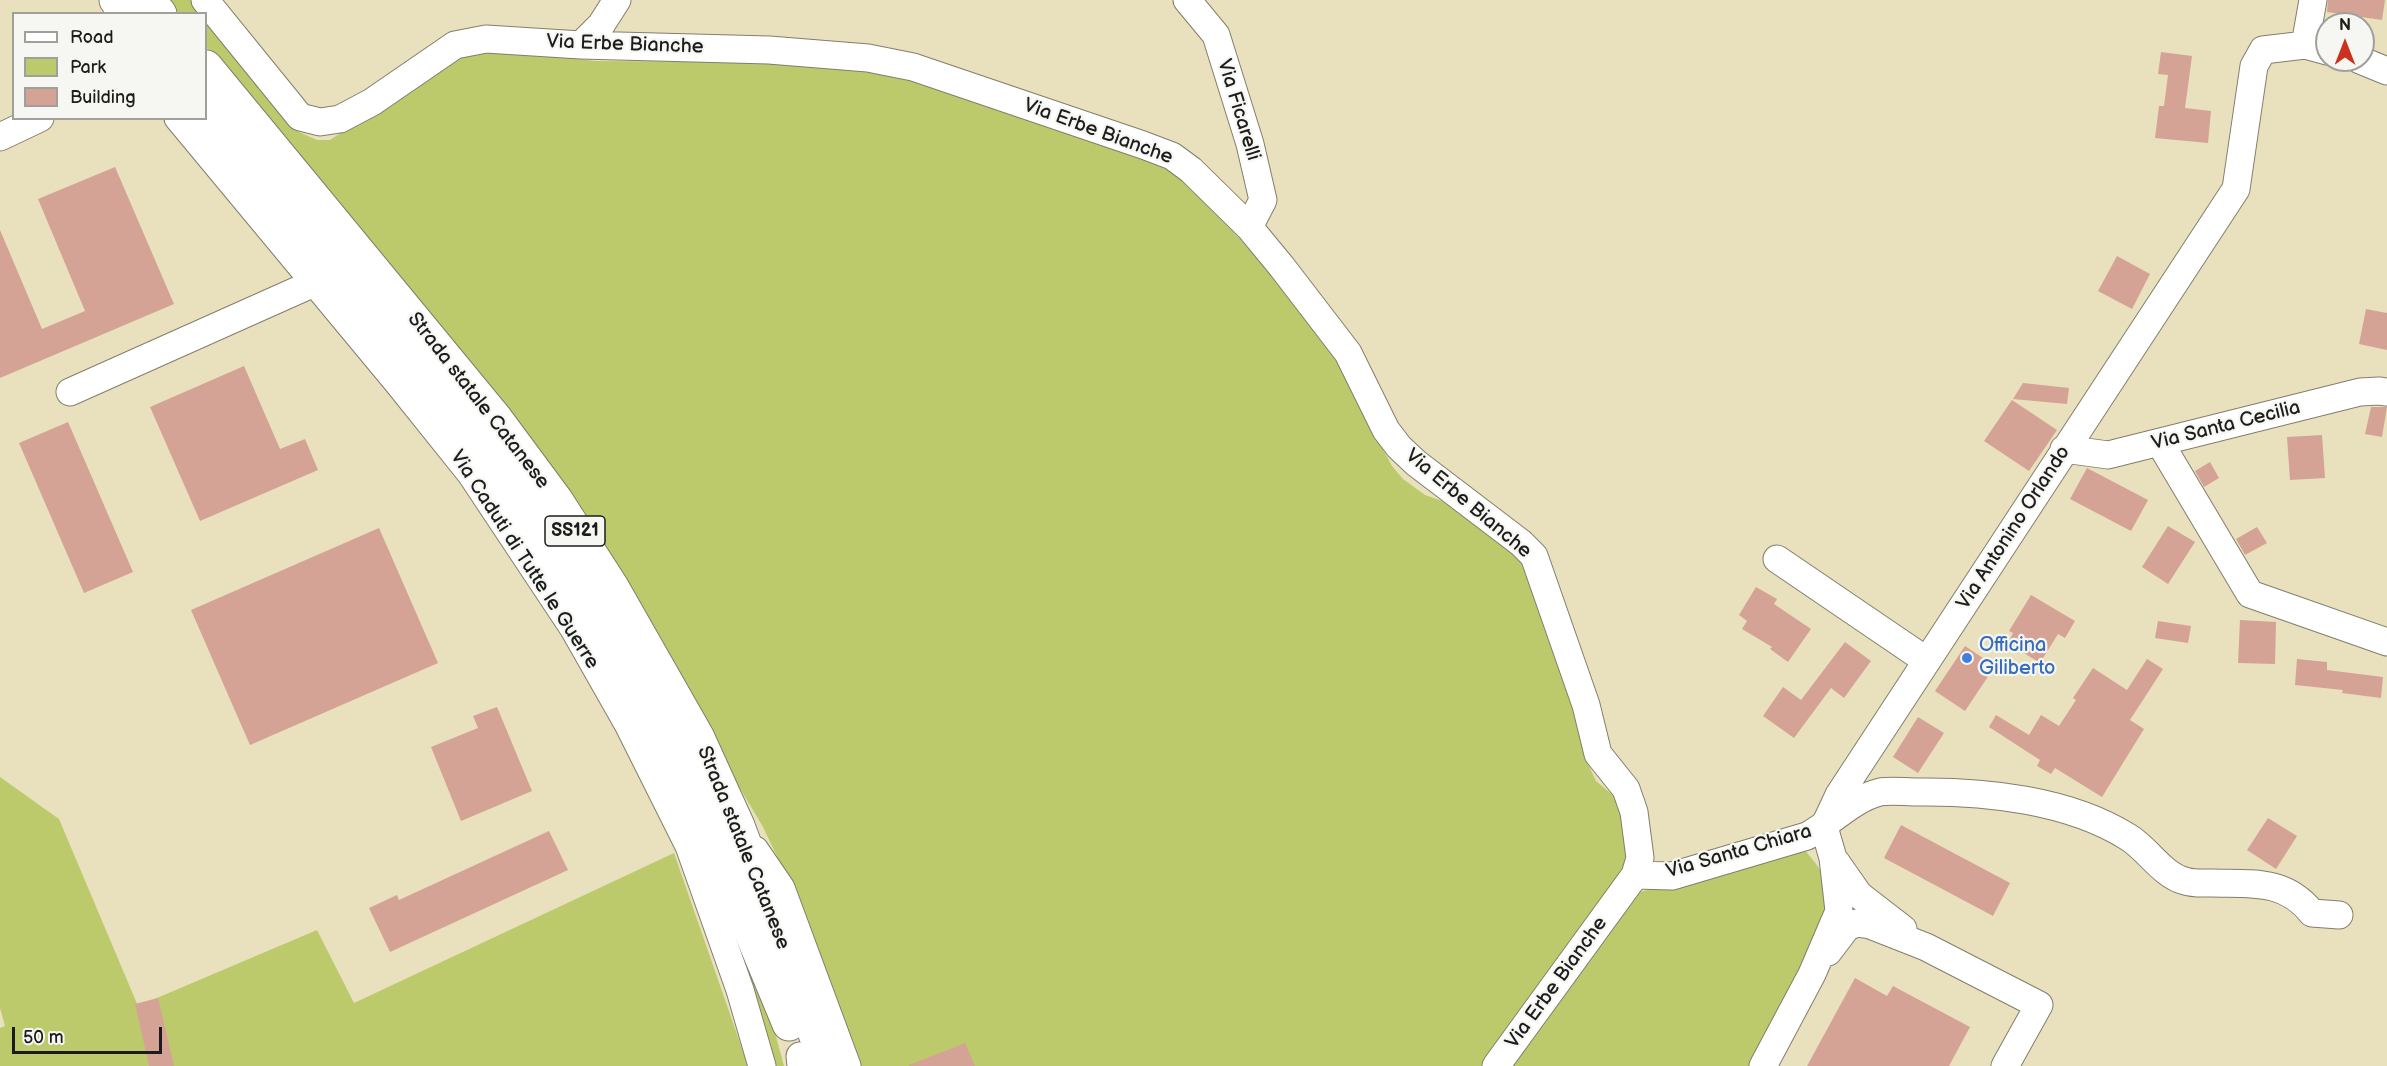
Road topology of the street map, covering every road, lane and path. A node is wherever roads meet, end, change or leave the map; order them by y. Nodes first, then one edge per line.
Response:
1 (116, 0) edge
2 (149, 0) edge
3 (205, 0) edge
4 (617, 0) edge
5 (1187, 0) edge
6 (2313, 0) edge
7 (125, 12) edge
8 (158, 12) edge
9 (2315, 32) edge
10 (581, 45) junction
11 (2315, 48) edge
12 (207, 68) edge
13 (207, 109) edge
14 (36, 120) edge
15 (180, 120) edge
16 (0, 137) edge
17 (1249, 227) junction
18 (314, 283) junction
19 (70, 392) dead end
20 (2387, 392) edge
21 (2160, 443) junction
22 (2064, 449) junction
23 (1777, 559) dead end
24 (2387, 642) edge
25 (1927, 661) junction
26 (738, 826) junction
27 (1824, 827) junction
28 (1833, 858) junction
29 (1635, 875) junction
30 (2339, 915) dead end
31 (1926, 947) junction
32 (1809, 980) junction
33 (808, 1063) edge
34 (762, 1066) edge
35 (847, 1066) edge
36 (1496, 1066) edge
37 (1763, 1066) edge
38 (2005, 1066) edge

1 - 7 main road
2 - 8 main road
3 - 10 street, Via Erbe Bianche
4 - 10 street
5 - 17 street, Via Ficarelli
6 - 9 street
10 - 17 street, Via Erbe Bianche
11 - 22 street, Via Antonino Orlando
12 - 26 main road, Strada statale Catanese / SS121
13 - 33 main road, Strada statale Catanese / SS121
14 - 16 street
15 - 18 street, Via Caduti di Tutte le Guerre
17 - 29 street, Via Erbe Bianche
18 - 19 street
18 - 34 street, Via Caduti di Tutte le Guerre
20 - 21 street, Via Santa Cecilia
21 - 22 street, Via Santa Cecilia
21 - 24 street
22 - 25 street, Via Antonino Orlando
23 - 25 street
25 - 27 street, Via Antonino Orlando
26 - 33 main road, Strada statale Catanese / SS121
26 - 35 street
27 - 28 street
27 - 29 street, Via Santa Chiara
27 - 30 street, Via Santa Chiara
28 - 31 street
28 - 32 street
29 - 36 street, Via Erbe Bianche
31 - 32 street
31 - 38 street
32 - 37 street

